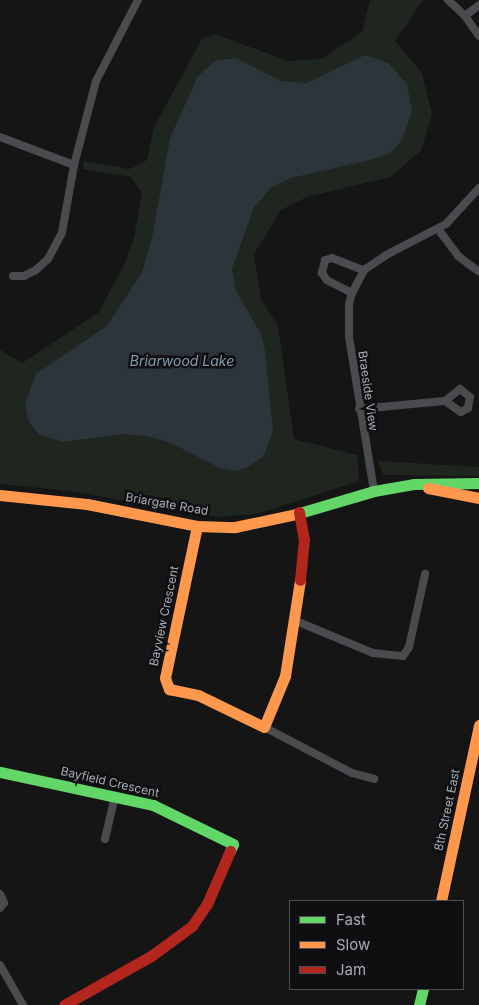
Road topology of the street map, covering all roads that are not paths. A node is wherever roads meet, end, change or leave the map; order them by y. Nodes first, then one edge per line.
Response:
1 (138, 0) edge
2 (448, 0) edge
3 (479, 5) edge
4 (465, 16) junction
5 (479, 36) edge
6 (0, 137) edge
7 (74, 165) junction
8 (479, 188) edge
9 (438, 229) junction
10 (364, 270) junction
11 (479, 272) edge
12 (13, 276) dead end
13 (352, 293) junction
14 (445, 402) dead end
15 (359, 409) junction
16 (479, 482) edge
17 (414, 484) junction
18 (374, 491) junction
19 (0, 495) edge
20 (479, 498) edge
21 (299, 512) junction
22 (197, 526) junction
23 (425, 574) dead end
24 (296, 620) junction
25 (479, 724) edge
26 (264, 727) junction
27 (0, 772) edge
28 (374, 779) dead end
29 (115, 796) junction
30 (105, 839) dead end
31 (0, 894) edge
32 (441, 900) edge
33 (0, 908) edge
34 (0, 965) edge
35 (423, 990) edge
36 (23, 1005) edge
37 (64, 1005) edge
38 (419, 1005) edge

1 - 7 street
2 - 4 street
3 - 4 street
4 - 5 street
6 - 7 street
7 - 12 street
8 - 9 street, Braeside View
9 - 10 street, Braeside View
9 - 11 street
10 - 13 street, Braeside View
10 - 13 street
13 - 15 street, Braeside View
14 - 15 street
15 - 18 street, Braeside View
16 - 17 street, Briargate Road
17 - 18 street, Briargate Road
17 - 20 street, Briargate Road
18 - 21 street, Briargate Road
19 - 22 street, Briargate Road
21 - 22 street, Briargate Road
21 - 24 street
22 - 26 street, Bayview Crescent
23 - 24 street
24 - 26 street
25 - 32 street, 8th Street East
26 - 28 street
27 - 29 street, Bayfield Crescent
29 - 30 street
29 - 37 street, Bayfield Crescent
31 - 33 street
34 - 36 street
35 - 38 street

